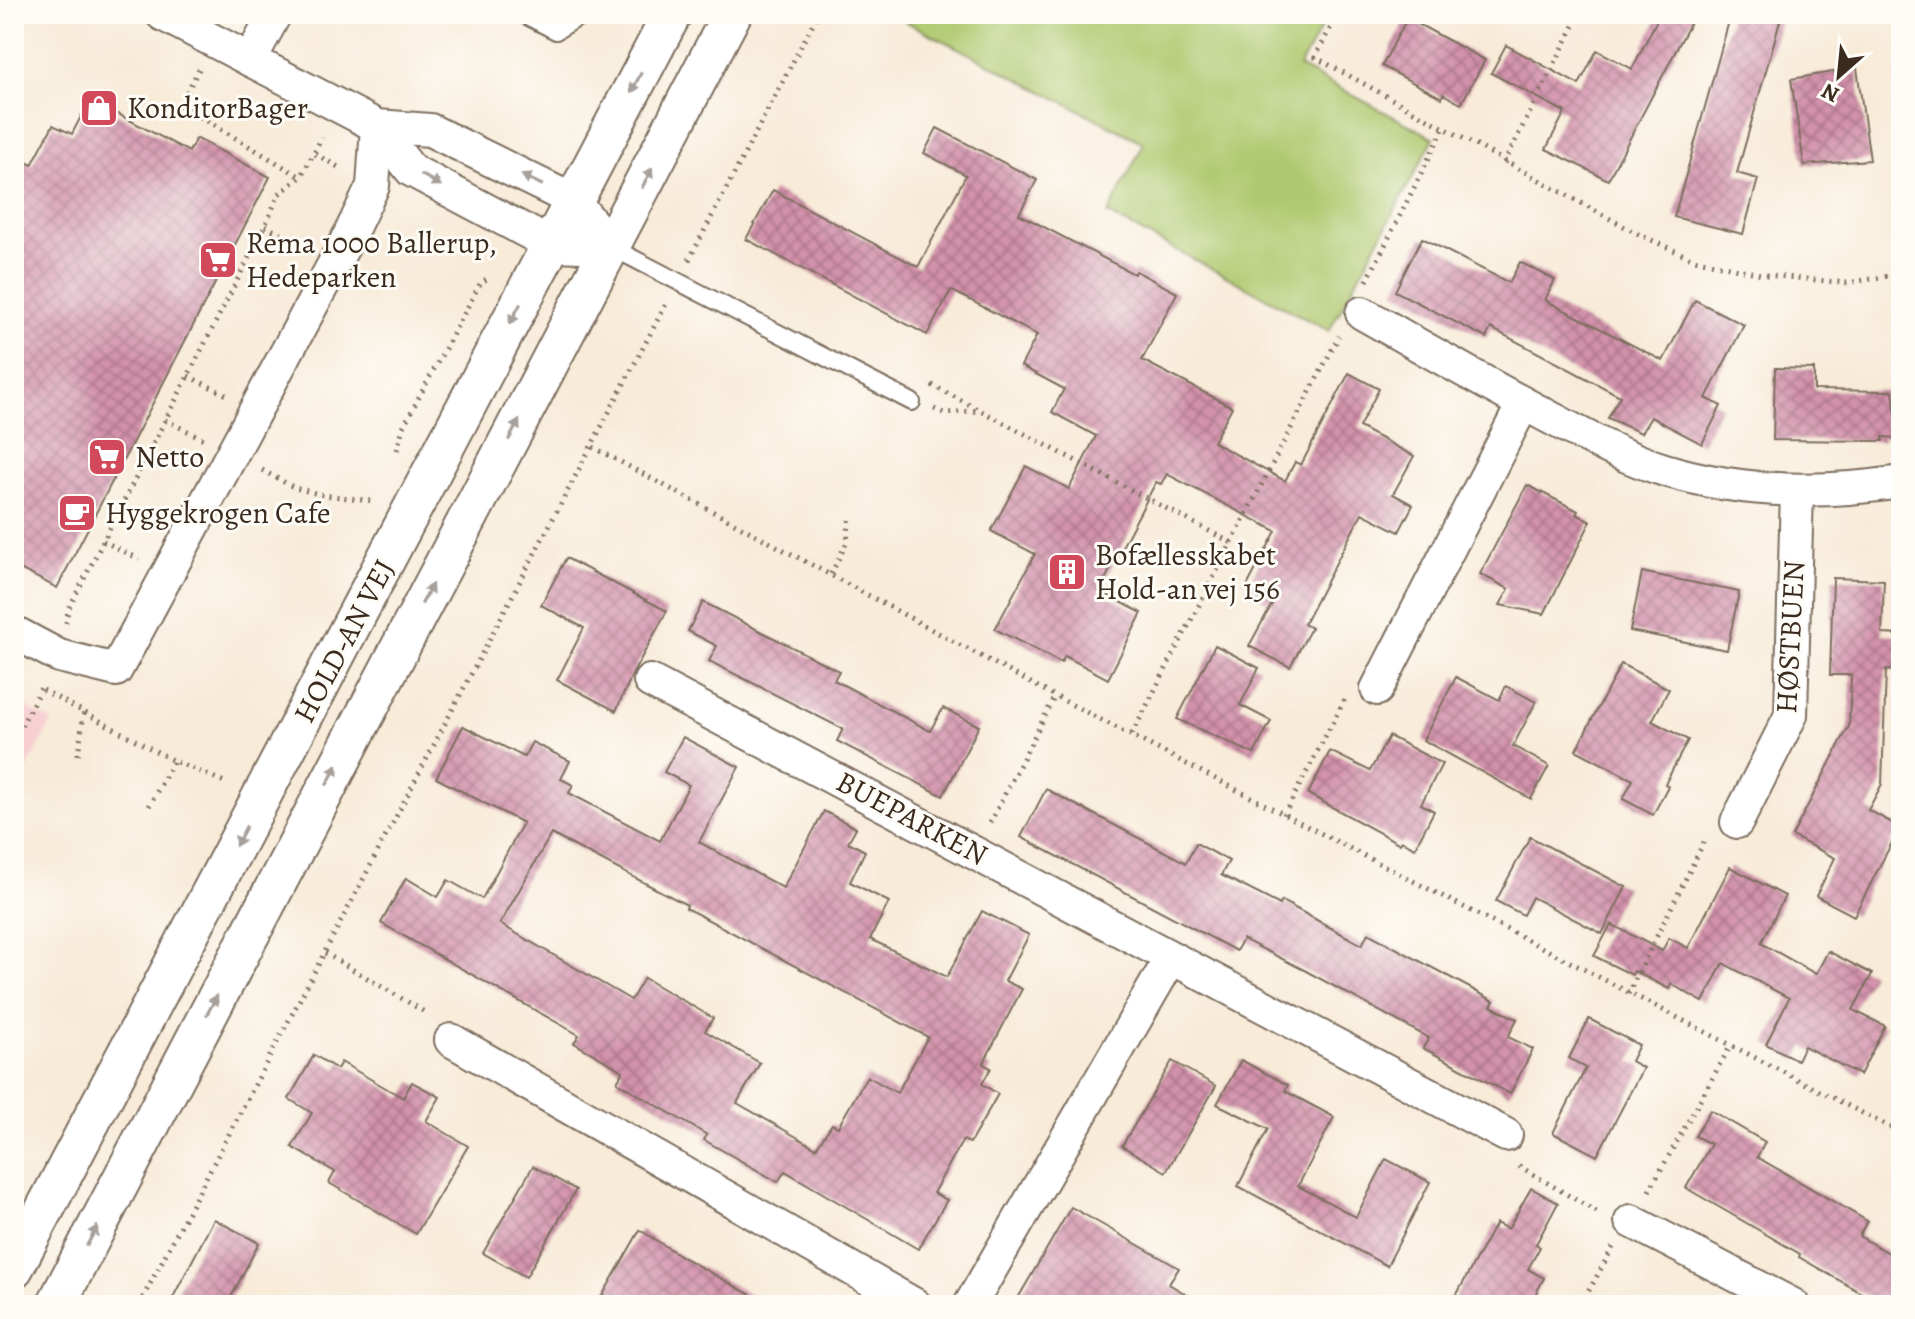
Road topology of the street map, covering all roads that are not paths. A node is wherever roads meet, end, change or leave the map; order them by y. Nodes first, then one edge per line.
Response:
1 (162, 14) edge
2 (275, 14) edge
3 (523, 14) edge
4 (584, 14) edge
5 (672, 14) edge
6 (732, 14) edge
7 (250, 60) junction
8 (377, 126) junction
9 (574, 201) junction
10 (552, 245) junction
11 (611, 247) junction
12 (1362, 304) road end
13 (912, 402) road end
14 (1523, 404) junction
15 (1901, 482) edge
16 (1797, 490) junction
17 (14, 632) edge
18 (650, 681) dead end
19 (1377, 689) road end
20 (1737, 822) road end
21 (1171, 958) junction
22 (451, 1040) road end
23 (1506, 1135) road end
24 (1628, 1225) road end
25 (14, 1268) edge
26 (1788, 1304) edge
27 (56, 1305) edge
28 (915, 1305) edge
29 (970, 1305) edge

1 - 7 street
2 - 7 street
3 - 4 lane
5 -> 9 street, HOLD-AN VEJ
11 -> 6 street, HOLD-AN VEJ
7 - 8 street
9 -> 8 street
8 -> 10 street
8 - 17 street
9 - 10 street, HOLD-AN VEJ
9 - 11 street
10 - 11 street
10 -> 25 street, HOLD-AN VEJ
11 - 13 lane
27 -> 11 street, HOLD-AN VEJ
12 - 14 street
14 - 16 street
14 - 19 street
15 - 16 street
16 - 20 street, HØSTBUEN
18 - 21 street, BUEPARKEN
21 - 23 street, BUEPARKEN
21 - 29 street
22 - 28 street
24 - 26 street

